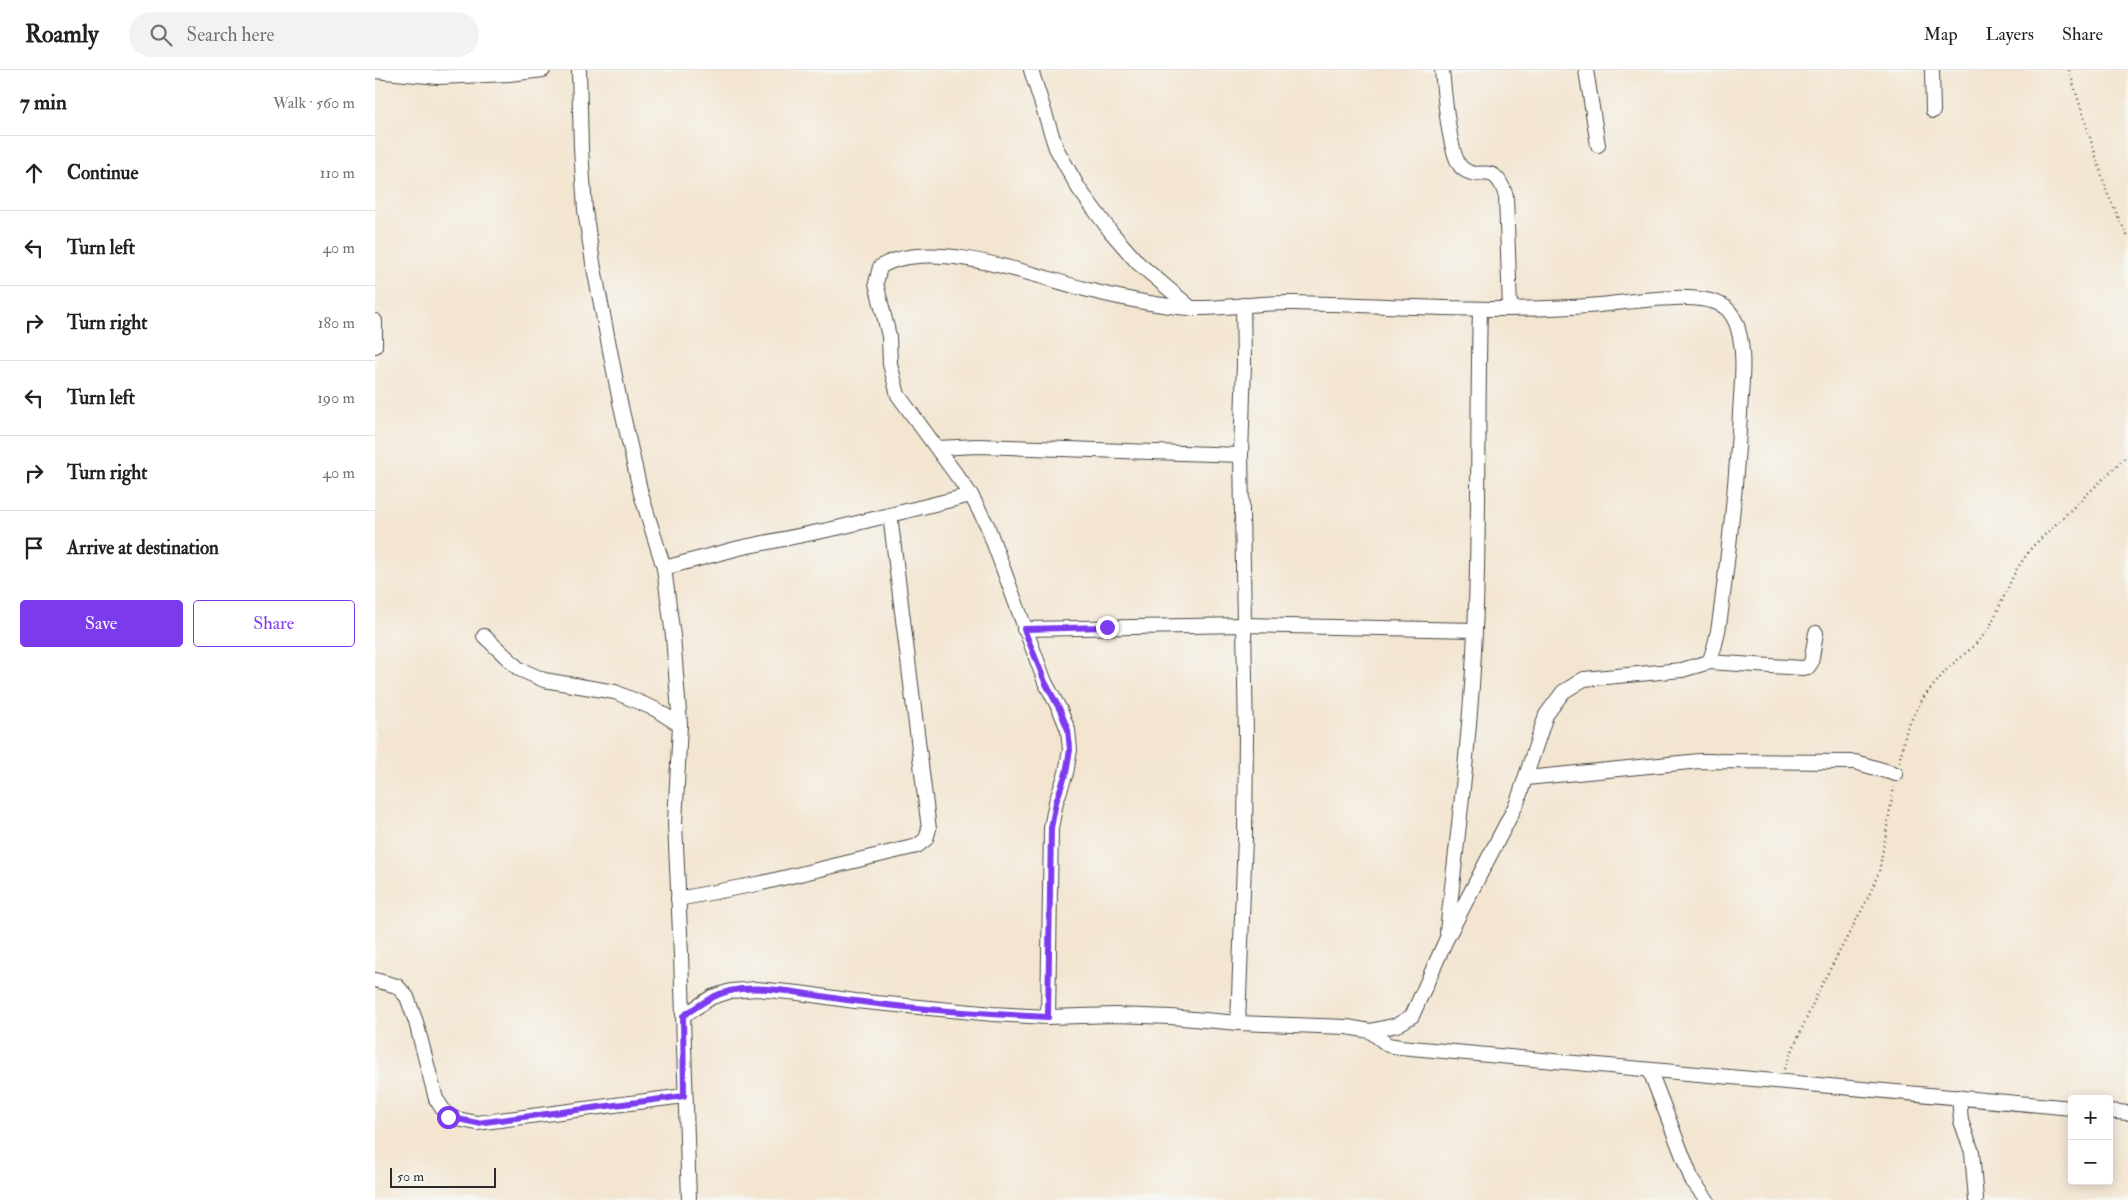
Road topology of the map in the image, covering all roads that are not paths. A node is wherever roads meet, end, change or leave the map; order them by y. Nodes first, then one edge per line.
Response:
1 (375, 70) edge
2 (543, 70) edge
3 (579, 70) edge
4 (1031, 70) edge
5 (1441, 70) edge
6 (1586, 70) edge
7 (1932, 70) edge
8 (1933, 110) dead end
9 (1598, 145) dead end
10 (1243, 305) junction
11 (1191, 308) junction
12 (1510, 309) junction
13 (1480, 310) junction
14 (375, 321) edge
15 (375, 346) edge
16 (937, 448) junction
17 (1241, 455) junction
18 (971, 495) junction
19 (891, 515) junction
20 (664, 568) junction
21 (1244, 625) junction
22 (1024, 629) junction
23 (1475, 630) junction
24 (1816, 632) dead end
25 (484, 636) dead end
26 (1709, 662) junction
27 (680, 725) junction
28 (1896, 774) road end
29 (1526, 778) junction
30 (678, 899) junction
31 (1446, 940) junction
32 (375, 980) edge
33 (683, 1016) junction
34 (1048, 1017) junction
35 (1238, 1024) junction
36 (1370, 1032) junction
37 (1649, 1070) junction
38 (684, 1096) junction
39 (1959, 1097) junction
40 (2068, 1108) edge
41 (2113, 1111) edge
42 (2128, 1113) edge
43 (689, 1200) edge
44 (1707, 1200) edge
45 (1976, 1200) edge

1 - 2 street
3 - 20 street
4 - 11 street
5 - 12 street
6 - 9 street
7 - 8 street
10 - 11 street
10 - 13 street
10 - 17 street
11 - 16 street
12 - 13 street
12 - 26 street
13 - 23 street
14 - 15 street
16 - 17 street
16 - 18 street
17 - 21 street
18 - 19 street
18 - 22 street
19 - 20 street
19 - 30 street
20 - 27 street
21 - 22 street
21 - 23 street
21 - 35 street
22 - 34 street
23 - 31 street
24 - 26 street
25 - 27 street
26 - 29 street
27 - 30 street
28 - 29 street
29 - 31 street
30 - 33 street
31 - 36 street
32 - 38 street
33 - 34 street
33 - 38 street
34 - 35 street
35 - 36 street
36 - 37 street
37 - 39 street
37 - 44 street
38 - 43 street
39 - 40 street
39 - 45 street
41 - 42 street

